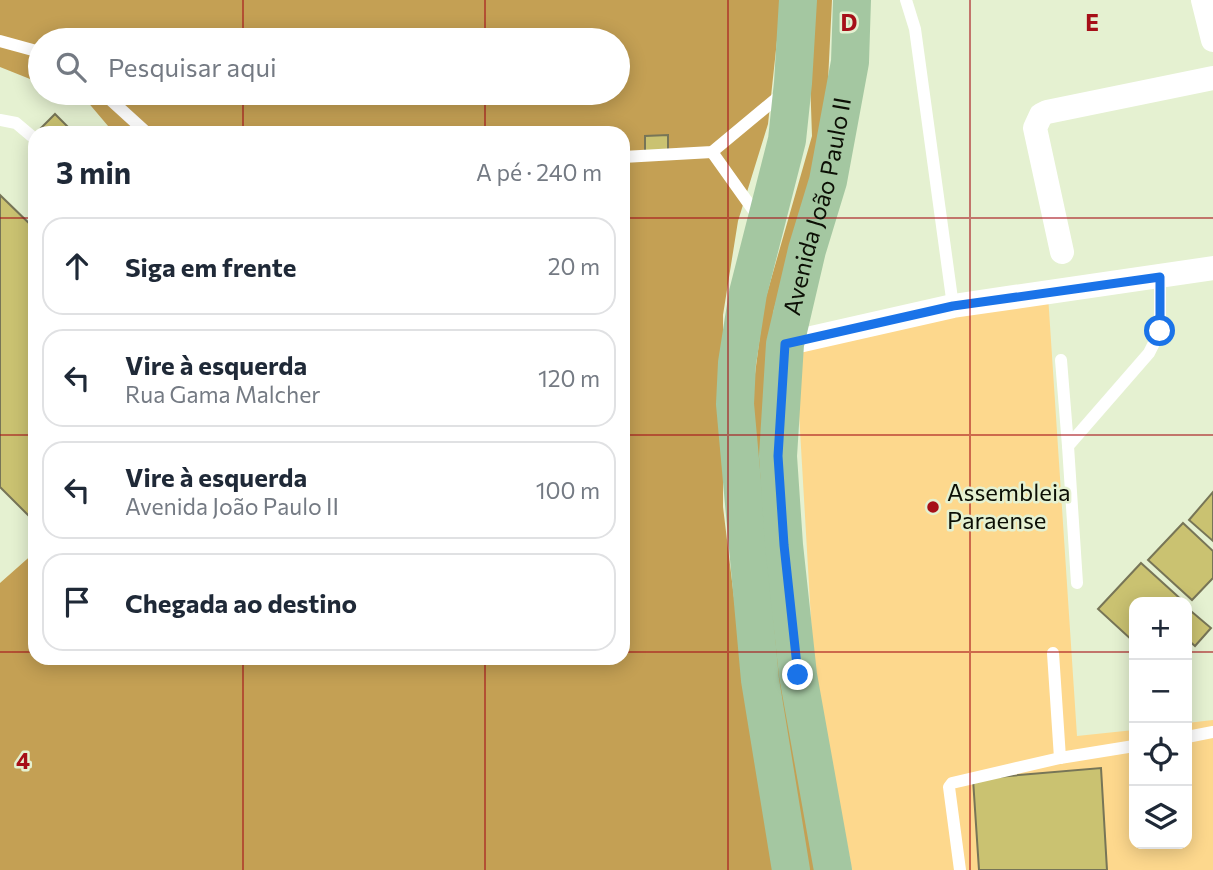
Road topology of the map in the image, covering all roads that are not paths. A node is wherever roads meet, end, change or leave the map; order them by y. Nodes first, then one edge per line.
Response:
1 (798, 0) edge
2 (852, 0) edge
3 (905, 0) edge
4 (1203, 0) edge
5 (1213, 40) edge
6 (0, 41) edge
7 (28, 49) edge
8 (1213, 78) edge
9 (793, 83) junction
10 (116, 105) edge
11 (0, 120) edge
12 (139, 126) edge
13 (28, 133) edge
14 (712, 152) junction
15 (630, 157) edge
16 (765, 227) junction
17 (1062, 252) dead end
18 (1213, 268) edge
19 (1160, 277) junction
20 (953, 306) junction
21 (785, 344) junction
22 (1061, 360) dead end
23 (1068, 446) junction
24 (1077, 583) dead end
25 (1053, 653) dead end
26 (1213, 732) edge
27 (1192, 736) edge
28 (1129, 747) edge
29 (1060, 758) junction
30 (791, 870) edge
31 (833, 870) edge
32 (960, 870) edge

1 - 9 main road, Avenida João Paulo II
2 - 21 main road, Avenida João Paulo II
3 - 20 lane
4 - 5 street
6 - 7 lane
8 - 17 street
9 - 14 lane
9 - 16 main road, Avenida João Paulo II
10 - 12 lane
11 - 13 lane
14 - 15 lane
14 - 16 lane
16 - 30 main road, Avenida João Paulo II
18 - 19 street
19 - 20 street
19 - 23 lane
20 - 21 street
21 - 31 main road, Avenida João Paulo II
22 - 23 lane
23 - 24 lane
25 - 29 lane
26 - 27 lane
28 - 29 lane
29 - 32 lane

